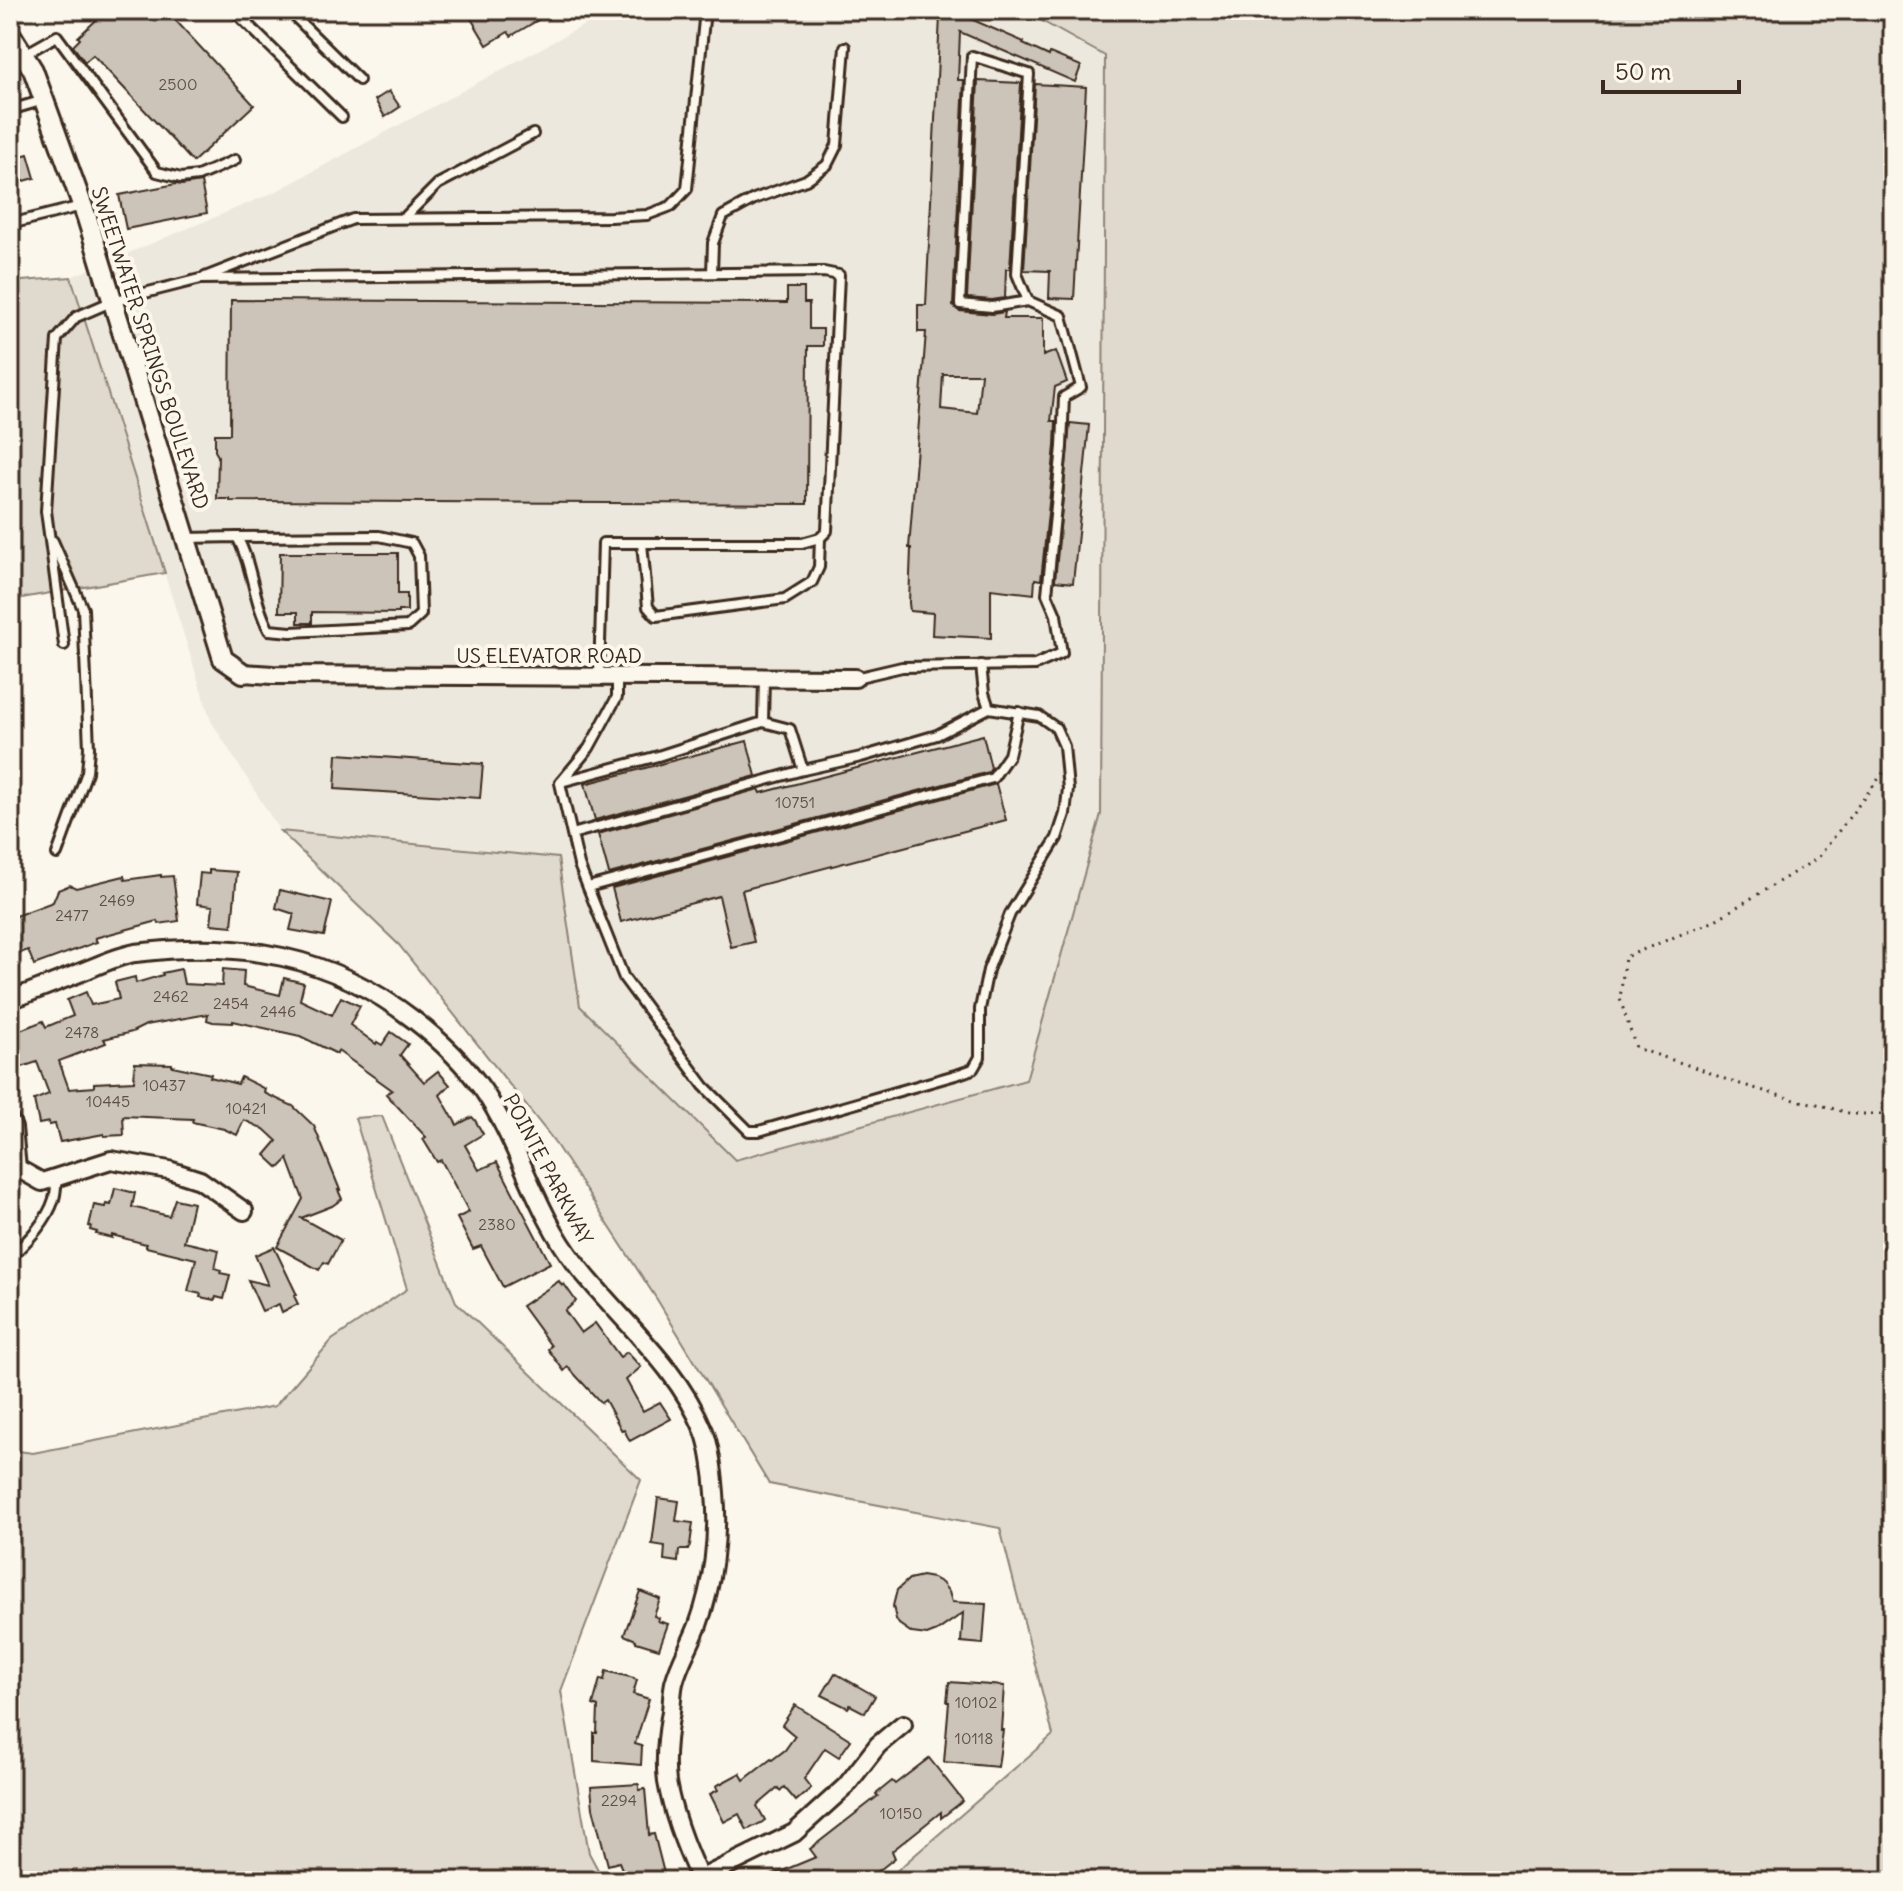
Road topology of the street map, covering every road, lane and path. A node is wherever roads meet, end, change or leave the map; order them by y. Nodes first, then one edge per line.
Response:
1 (233, 10) edge
2 (288, 10) edge
3 (705, 10) edge
4 (10, 33) edge
5 (845, 47) dead end
6 (23, 55) junction
7 (359, 80) dead end
8 (44, 100) junction
9 (10, 110) edge
10 (342, 117) dead end
11 (533, 134) dead end
12 (235, 160) dead end
13 (83, 206) junction
14 (403, 218) junction
15 (10, 224) edge
16 (712, 273) junction
17 (200, 279) junction
18 (113, 301) junction
19 (1028, 301) junction
20 (48, 529) junction
21 (237, 537) junction
22 (186, 538) junction
23 (820, 538) junction
24 (642, 543) junction
25 (64, 645) dead end
26 (981, 665) junction
27 (243, 673) joint
28 (599, 677) junction
29 (617, 677) junction
30 (764, 677) junction
31 (855, 678) joint
32 (989, 708) junction
33 (1019, 712) junction
34 (763, 722) junction
35 (1893, 760) edge
36 (803, 770) junction
37 (560, 783) junction
38 (572, 834) junction
39 (57, 854) dead end
40 (588, 887) junction
41 (10, 1000) edge
42 (1893, 1114) edge
43 (10, 1121) edge
44 (57, 1178) junction
45 (244, 1211) dead end
46 (10, 1258) edge
47 (903, 1724) dead end
48 (701, 1880) edge

1 - 10 lane
2 - 7 lane
3 - 14 lane
4 - 6 street, SWEETWATER SPRINGS BOULEVARD
5 - 16 lane
6 - 8 street, SWEETWATER SPRINGS BOULEVARD
6 - 12 lane
8 - 9 lane
8 - 13 street, SWEETWATER SPRINGS BOULEVARD
11 - 14 lane
13 - 15 lane
13 - 18 street, SWEETWATER SPRINGS BOULEVARD
14 - 17 lane
16 - 17 lane
16 - 23 lane
17 - 18 lane
18 - 20 lane
18 - 22 street, SWEETWATER SPRINGS BOULEVARD
19 - 19 lane
19 - 26 lane
20 - 25 lane
20 - 39 lane
21 - 21 lane
21 - 22 lane
22 - 27 street, SWEETWATER SPRINGS BOULEVARD
23 - 24 lane
23 - 24 lane
24 - 28 lane
26 - 31 lane
26 - 32 lane
27 - 28 street, US ELEVATOR ROAD
28 - 29 street, US ELEVATOR ROAD
29 - 30 street, US ELEVATOR ROAD
29 - 37 lane
30 - 31 street, US ELEVATOR ROAD
30 - 34 lane
32 - 33 lane
32 - 36 lane
33 - 40 lane
33 - 40 lane
34 - 36 lane
34 - 37 lane
35 - 42 path
36 - 38 lane
37 - 38 lane
38 - 40 lane
41 - 48 street, POINTE PARKWAY
43 - 44 street
44 - 45 street
44 - 46 lane
47 - 48 street

